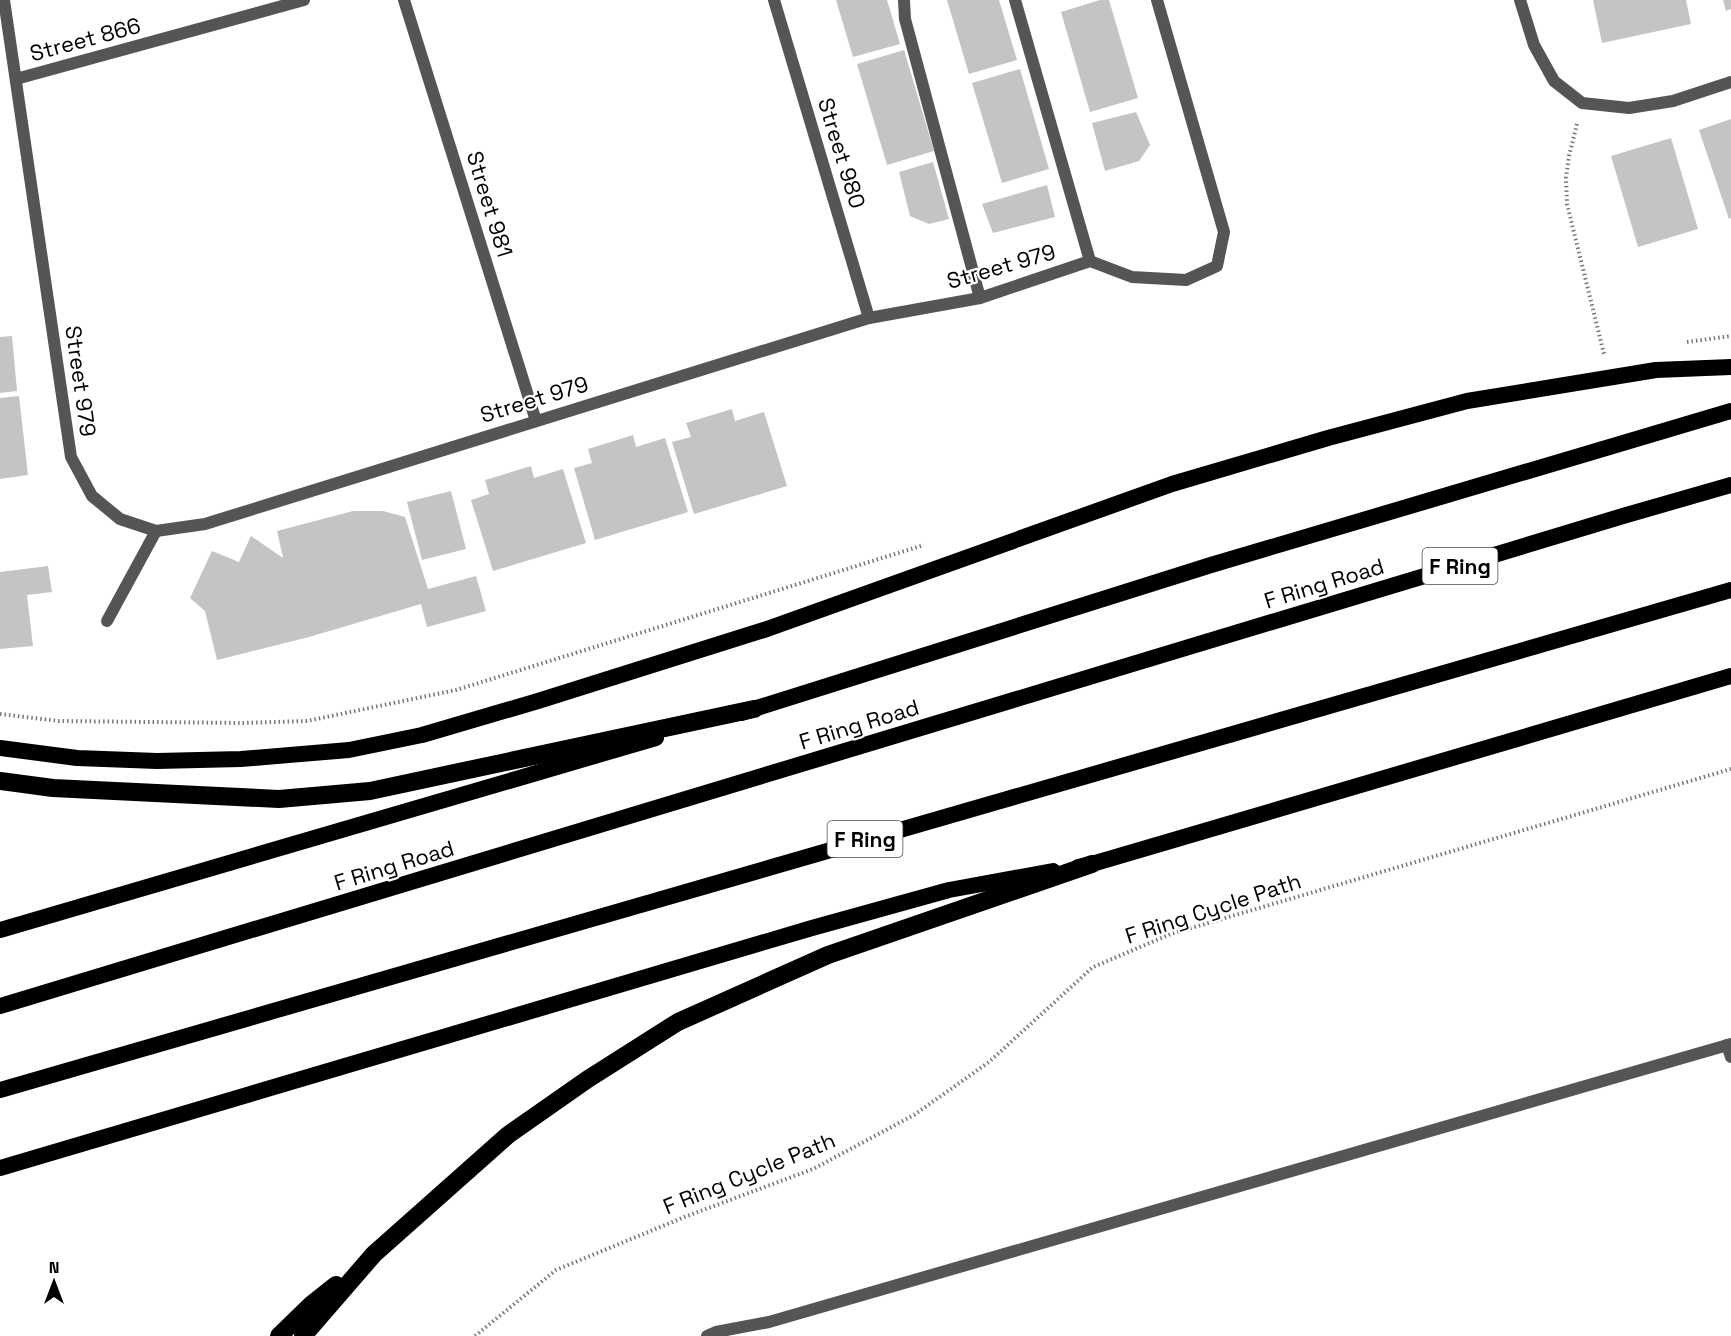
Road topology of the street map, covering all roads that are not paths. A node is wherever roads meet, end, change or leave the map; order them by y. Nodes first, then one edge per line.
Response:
1 (4, 0) edge
2 (304, 0) edge
3 (405, 0) edge
4 (774, 0) edge
5 (904, 0) edge
6 (1015, 0) edge
7 (1157, 0) edge
8 (1520, 0) edge
9 (16, 80) junction
10 (1731, 82) edge
11 (1090, 261) junction
12 (980, 298) junction
13 (870, 318) junction
14 (1731, 367) edge
15 (1731, 411) edge
16 (536, 421) junction
17 (1731, 485) edge
18 (156, 531) junction
19 (1731, 590) edge
20 (107, 621) dead end
21 (1731, 676) edge
22 (754, 709) junction
23 (0, 748) edge
24 (0, 781) edge
25 (1092, 864) junction
26 (0, 930) edge
27 (0, 1006) edge
28 (1730, 1049) edge
29 (0, 1090) edge
30 (0, 1168) edge
31 (374, 1254) junction
32 (769, 1322) junction
33 (279, 1336) edge
34 (303, 1336) edge
35 (706, 1336) edge
36 (743, 1336) edge

1 - 9 street, Street 979
2 - 9 street, Street 866
3 - 16 street, Street 981
4 - 13 street, Street 980
5 - 12 street
6 - 11 street
7 - 11 street, Street 979
8 - 10 street
9 - 18 street, Street 979
11 - 12 street, Street 979
12 - 13 street, Street 979
13 - 16 street, Street 979
14 - 23 highway
15 - 22 highway
16 - 18 street, Street 979
17 - 27 highway, F Ring Road / F Ring
18 - 20 street
19 - 29 highway, F Ring
21 - 25 highway
22 - 24 highway
22 - 26 highway
25 - 30 highway
25 - 31 highway
28 - 32 street
31 - 33 highway
31 - 34 highway
32 - 35 street
32 - 36 street

